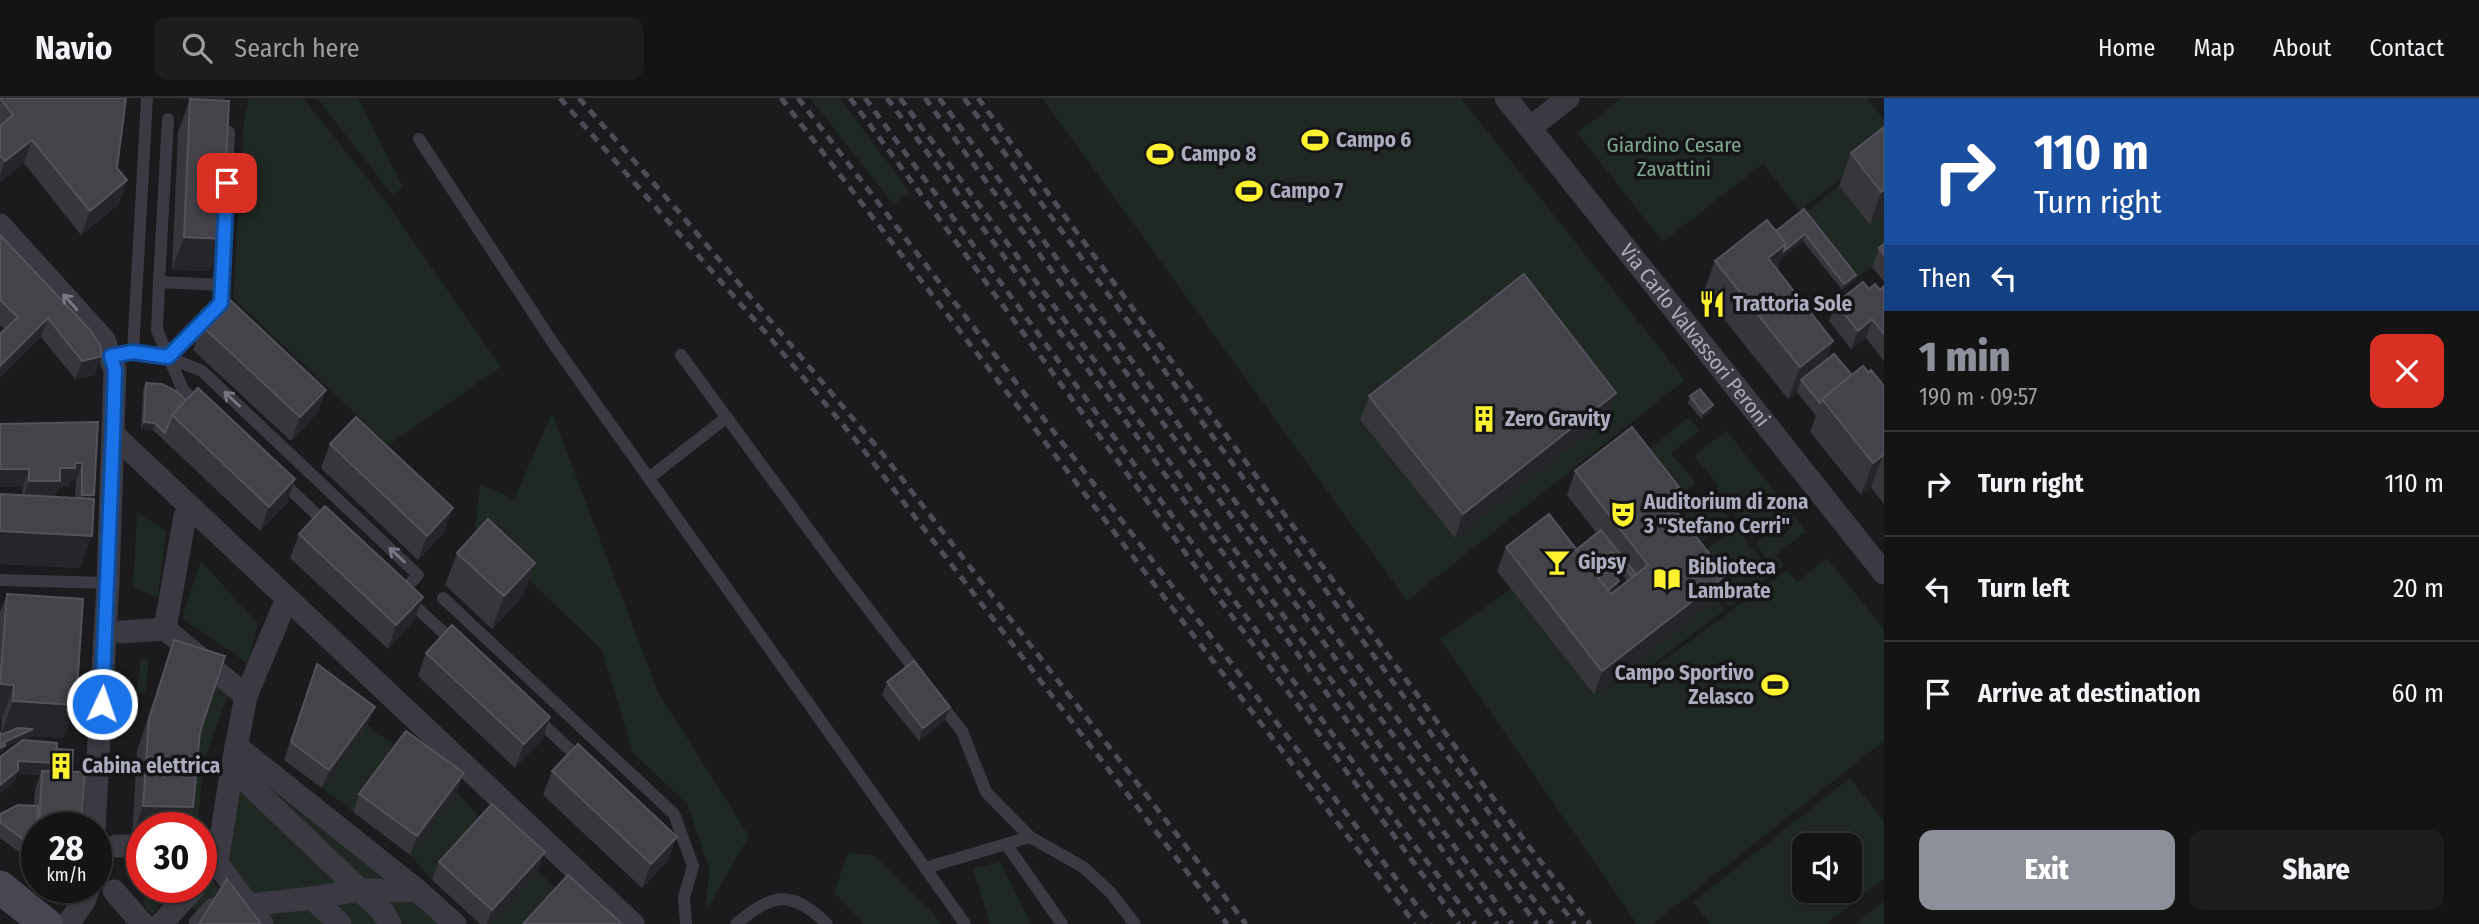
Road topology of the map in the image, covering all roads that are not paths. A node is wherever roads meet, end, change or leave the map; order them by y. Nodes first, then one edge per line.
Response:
1 (147, 98) edge
2 (1506, 98) edge
3 (1568, 98) edge
4 (168, 119) dead end
5 (1530, 128) junction
6 (229, 132) edge
7 (419, 139) dead end
8 (0, 225) edge
9 (159, 282) junction
10 (222, 285) junction
11 (122, 354) junction
12 (681, 355) dead end
13 (168, 357) junction
14 (727, 417) junction
15 (213, 418) edge
16 (113, 435) junction
17 (272, 473) edge
18 (649, 478) junction
19 (185, 516) dead end
20 (342, 537) edge
21 (1884, 573) edge
22 (0, 580) edge
23 (108, 583) junction
24 (443, 598) dead end
25 (283, 608) dead end
26 (165, 629) junction
27 (122, 632) dead end
28 (472, 658) edge
29 (246, 696) junction
30 (522, 705) edge
31 (234, 757) junction
32 (593, 771) edge
33 (95, 812) edge
34 (217, 827) edge
35 (1030, 837) junction
36 (1006, 844) junction
37 (116, 846) dead end
38 (126, 846) edge
39 (925, 867) junction
40 (217, 870) edge
41 (0, 887) edge
42 (360, 890) junction
43 (114, 891) dead end
44 (418, 891) junction
45 (312, 898) junction
46 (82, 903) edge
47 (180, 903) edge
48 (246, 905) junction
49 (387, 921) edge
50 (46, 924) edge
51 (68, 924) edge
52 (143, 924) edge
53 (161, 924) edge
54 (200, 924) edge
55 (262, 924) edge
56 (340, 924) edge
57 (455, 924) edge
58 (633, 924) edge
59 (686, 924) edge
60 (736, 924) edge
61 (827, 924) edge
62 (965, 924) edge
63 (1062, 924) edge
64 (1135, 924) edge

1 - 11 lane
2 - 5 street, Via Carlo Valvassori Peroni
3 - 5 street
4 - 9 lane
5 - 21 street, Via Carlo Valvassori Peroni
6 - 10 lane
7 - 18 lane
11 -> 8 street
9 - 10 lane
9 - 13 lane
10 - 13 lane
11 - 13 lane
11 - 16 street
12 - 14 lane
13 - 15 lane
28 -> 13 lane
14 - 18 lane
14 - 35 lane
16 - 23 street
16 - 58 street
17 - 20 lane
18 - 39 lane
19 - 26 street
22 - 23 lane
23 - 33 street
24 - 59 lane
25 - 29 street
26 - 27 street
26 - 29 street
29 - 31 street
30 - 32 lane
31 - 34 street
31 - 42 street
31 - 44 street
35 - 36 lane
35 - 64 lane
36 - 39 lane
36 - 63 lane
37 - 38 street
39 - 62 lane
40 - 48 street
41 - 50 street
42 - 44 street
42 - 45 street
42 - 49 street
43 - 52 street
44 - 57 street
45 - 48 street
45 - 56 street
46 - 51 street
47 - 53 street
48 - 54 street
48 - 55 street
60 - 61 lane

